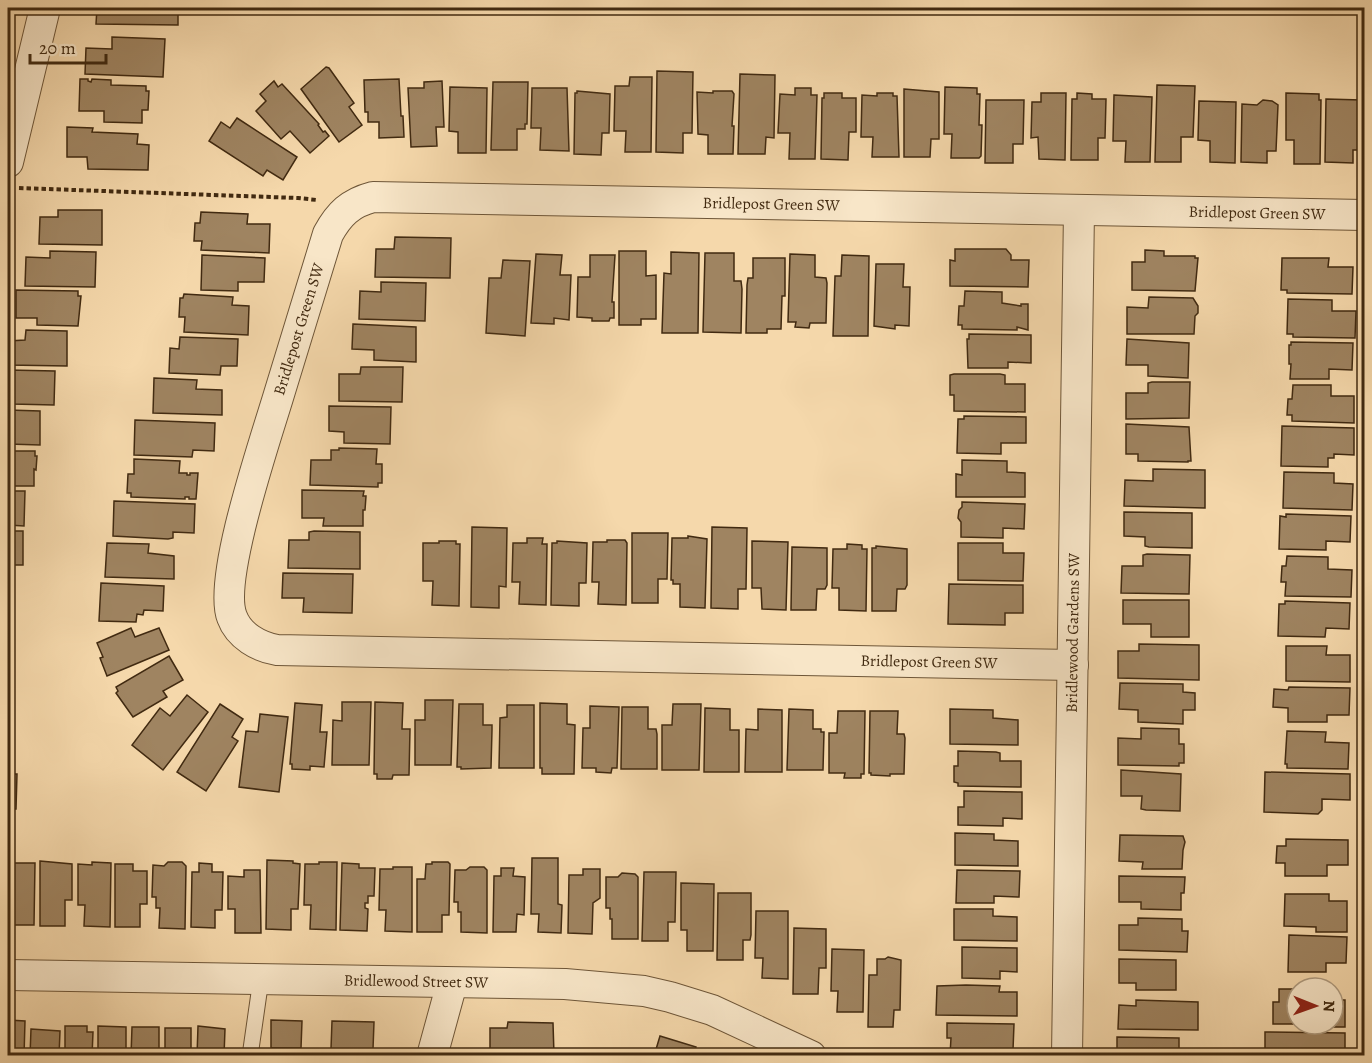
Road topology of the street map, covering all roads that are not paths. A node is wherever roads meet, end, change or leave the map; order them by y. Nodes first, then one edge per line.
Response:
1 (45, 8) edge
2 (12, 175) edge
3 (1079, 210) junction
4 (1365, 215) edge
5 (1073, 665) junction
6 (8, 975) edge
7 (261, 979) junction
8 (452, 983) junction
9 (781, 1050) edge
10 (250, 1056) edge
11 (432, 1056) edge
12 (811, 1056) edge
13 (1067, 1056) edge

1 - 2 street
3 - 4 street, Bridlepost Green SW
3 - 5 street, Bridlewood Gardens SW
3 - 5 street, Bridlepost Green SW
5 - 13 street, Bridlewood Gardens SW
6 - 7 street, Bridlewood Street SW
7 - 8 street, Bridlewood Street SW
7 - 10 lane
8 - 9 street, Bridlewood Street SW
8 - 11 street
9 - 12 street, Bridlewood Street SW

